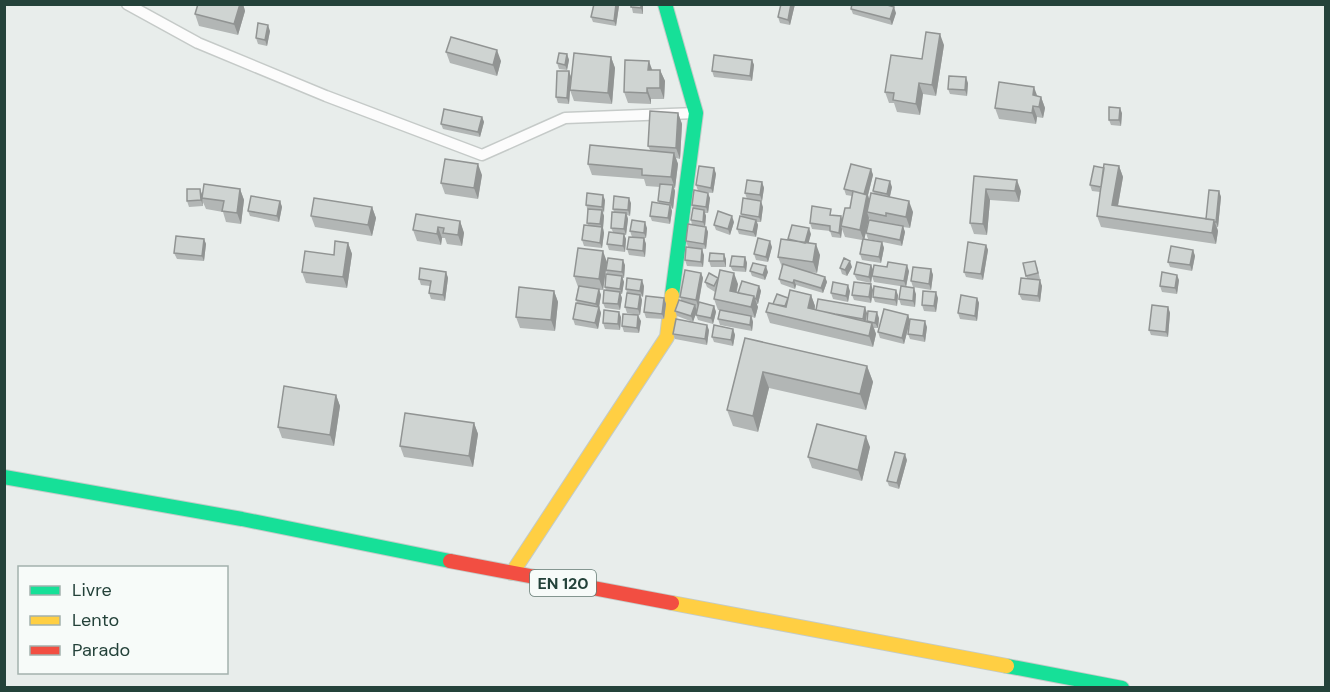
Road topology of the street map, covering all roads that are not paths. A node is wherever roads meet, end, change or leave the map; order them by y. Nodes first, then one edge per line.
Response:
1 (127, 4) edge
2 (665, 4) edge
3 (696, 113) junction
4 (4, 477) edge
5 (512, 573) junction
6 (1122, 687) edge

1 - 3 lane
2 - 3 main road
3 - 5 main road
4 - 5 main road, EN 120
5 - 6 main road, EN 120

